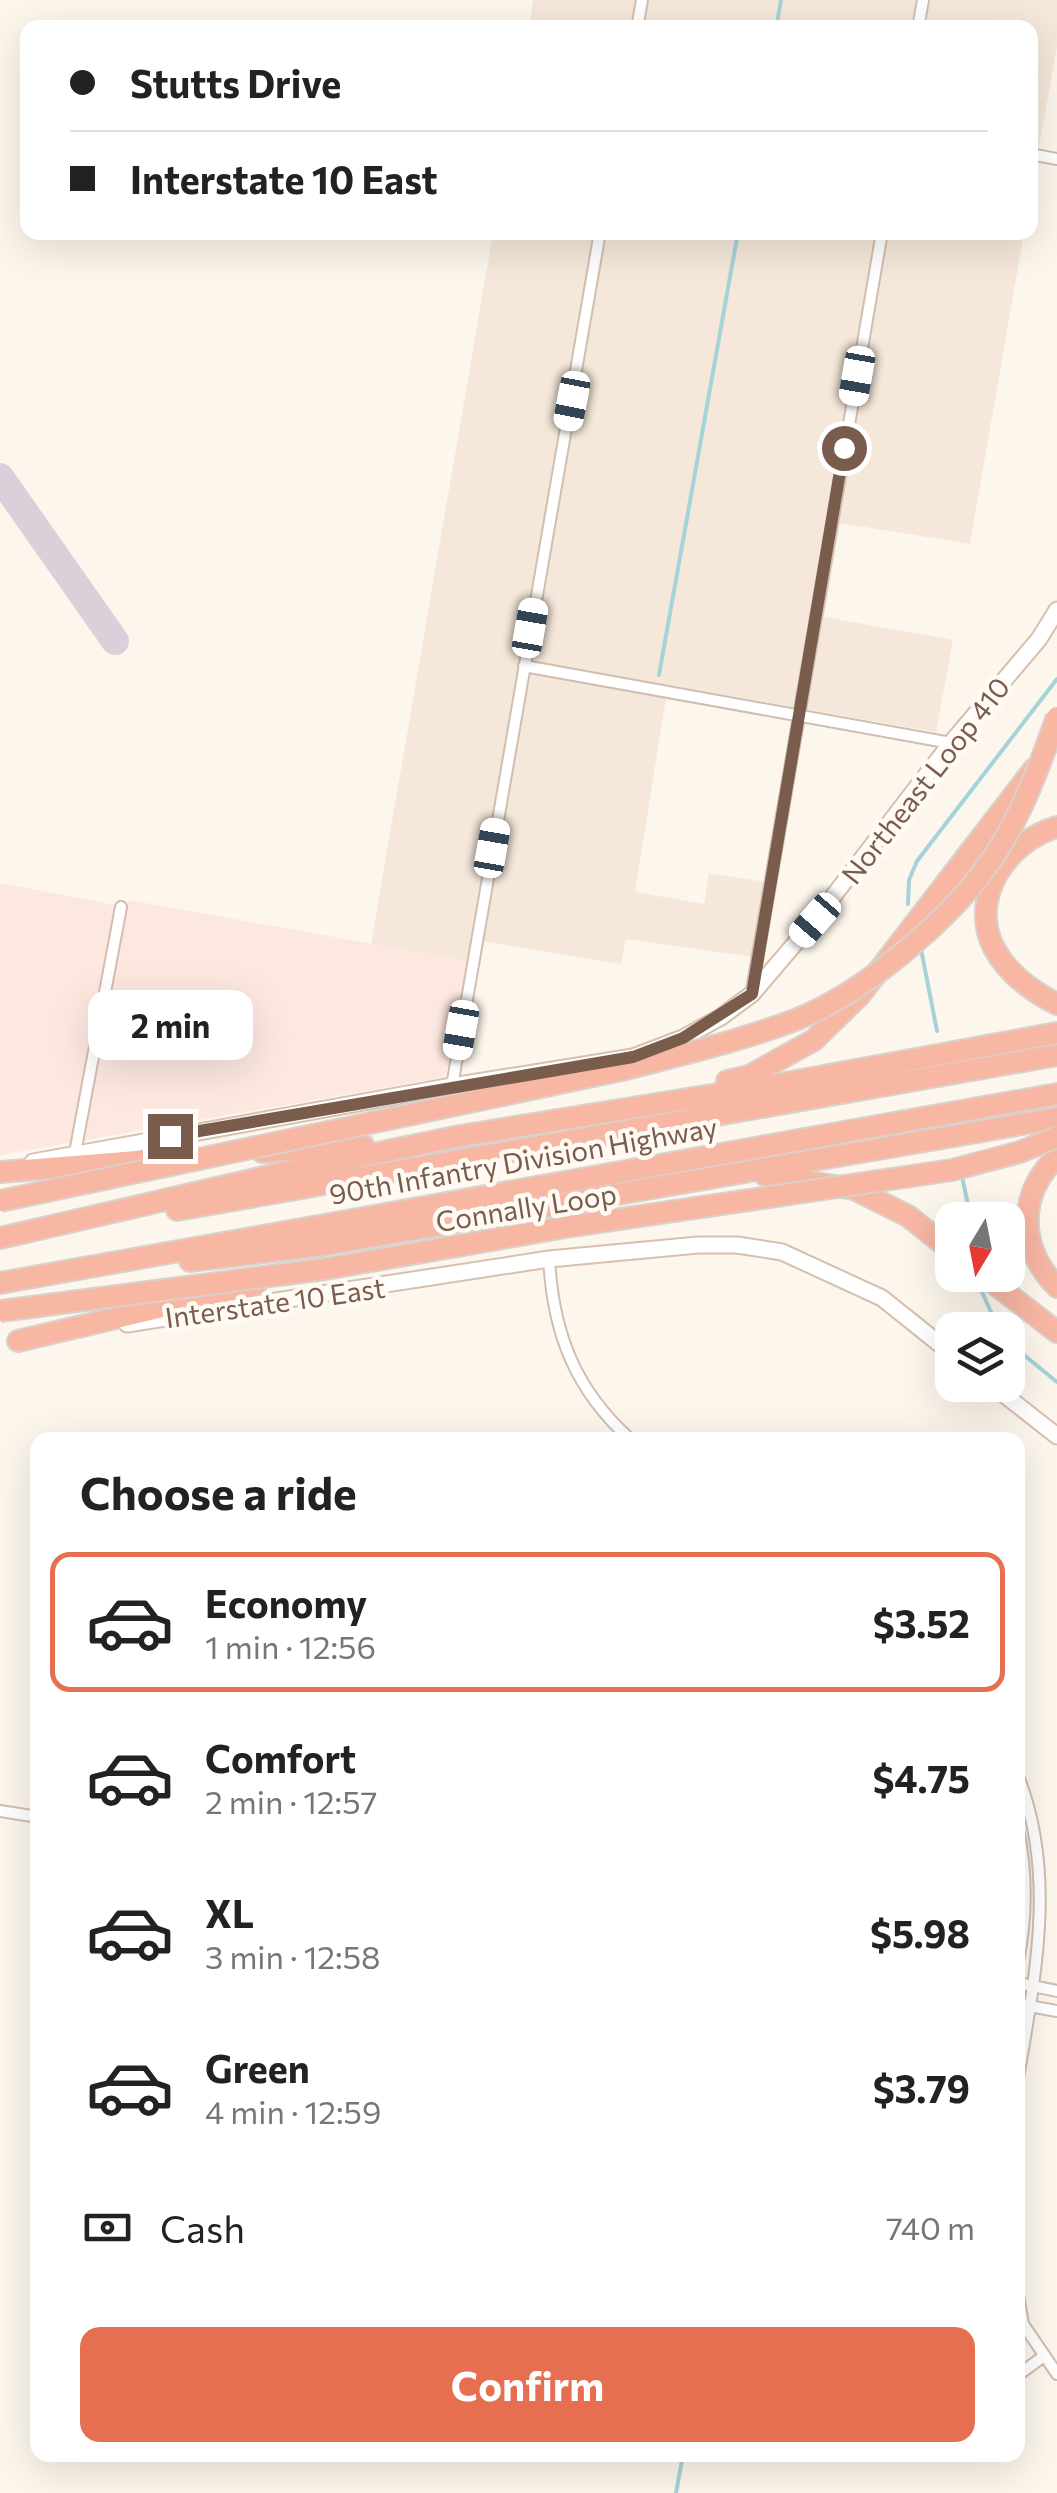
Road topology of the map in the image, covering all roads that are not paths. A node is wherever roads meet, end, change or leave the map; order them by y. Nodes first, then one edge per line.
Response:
1 (599, 240) edge
2 (881, 240) edge
3 (1057, 610) edge
4 (524, 666) junction
5 (798, 716) junction
6 (1057, 717) edge
7 (1057, 740) edge
8 (951, 743) junction
9 (1057, 827) edge
10 (121, 907) dead end
11 (752, 994) junction
12 (1057, 1004) edge
13 (1057, 1033) edge
14 (1057, 1055) edge
15 (452, 1086) junction
16 (1057, 1094) edge
17 (619, 1109) junction
18 (1057, 1118) edge
19 (460, 1136) junction
20 (1057, 1136) edge
21 (75, 1152) junction
22 (1057, 1157) edge
23 (0, 1171) edge
24 (728, 1176) junction
25 (0, 1201) edge
26 (508, 1214) junction
27 (935, 1237) edge
28 (0, 1239) edge
29 (549, 1259) junction
30 (0, 1284) edge
31 (1057, 1287) edge
32 (1005, 1292) edge
33 (0, 1311) edge
34 (1057, 1332) edge
35 (935, 1340) edge
36 (9, 1343) edge
37 (1014, 1402) edge
38 (623, 1432) edge
39 (1057, 1436) edge
40 (1025, 1797) edge
41 (0, 1811) edge
42 (30, 1817) edge
43 (1025, 1985) edge
44 (1033, 1987) junction
45 (1057, 1991) edge
46 (1025, 2003) edge
47 (1025, 2005) edge
48 (1057, 2011) edge
49 (1025, 2329) edge
50 (1044, 2356) junction
51 (1025, 2370) edge
52 (1057, 2374) edge

1 - 4 street
2 - 5 street
3 - 8 main road, Northeast Loop 410
4 - 5 street
4 - 15 street
5 - 8 street
5 - 11 street
6 - 25 highway, bridge
7 - 17 highway
8 - 11 main road, Northeast Loop 410
9 - 12 highway
10 - 21 street
11 - 15 main road
13 - 17 highway
14 - 28 highway, 90th Infantry Division Highway
15 - 21 main road
16 - 30 highway, 90th Infantry Division Highway
17 - 19 highway
18 - 24 highway
19 - 23 highway
19 - 28 highway
20 - 33 highway, Connally Loop, bridge
21 - 23 main road
22 - 31 highway
24 - 26 highway
24 - 27 highway
26 - 30 highway
26 - 36 highway
29 - 35 main road
29 - 36 main road, Interstate 10 East
29 - 38 street
32 - 34 highway
37 - 39 main road
40 - 44 street
41 - 42 street
43 - 44 street
44 - 45 street
44 - 46 street
47 - 48 street
49 - 50 street
50 - 51 street
50 - 52 street

